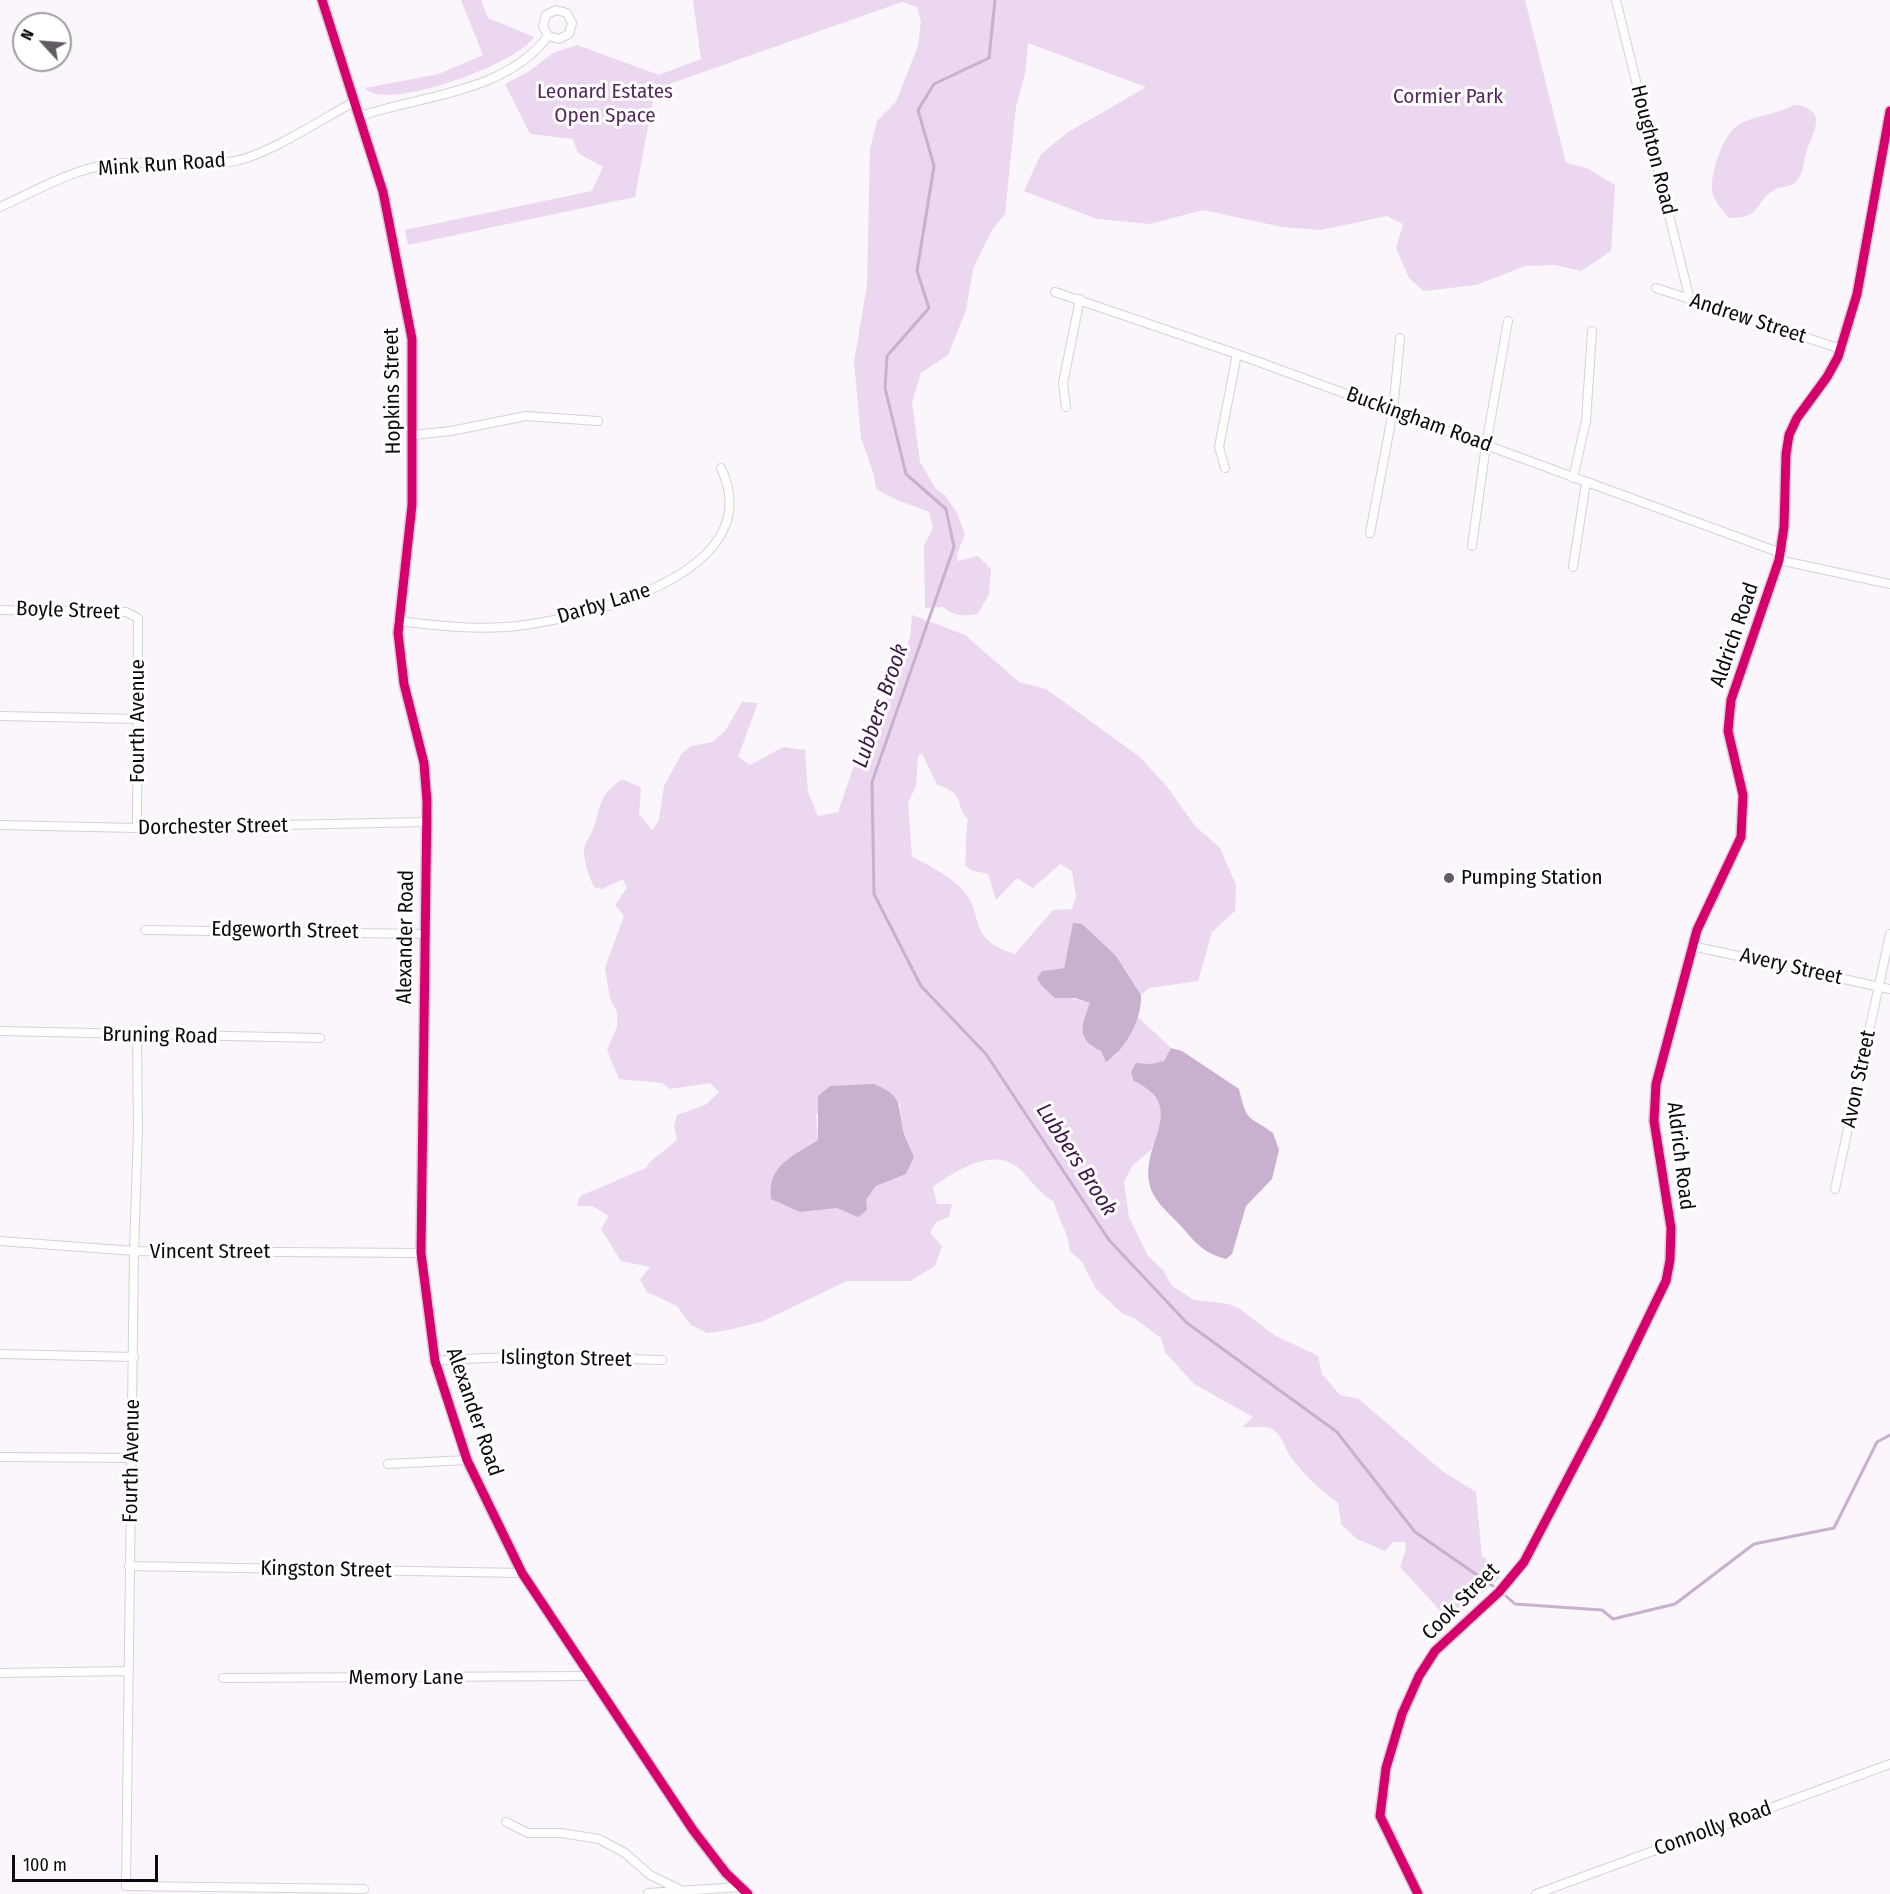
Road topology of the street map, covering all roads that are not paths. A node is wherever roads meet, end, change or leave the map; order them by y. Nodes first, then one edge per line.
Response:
1 (322, 0) edge
2 (1616, 0) edge
3 (548, 36) dead end
4 (354, 102) junction
5 (1890, 111) edge
6 (360, 116) junction
7 (0, 207) edge
8 (1656, 288) dead end
9 (1055, 292) dead end
10 (1080, 299) junction
11 (1689, 300) junction
12 (1508, 321) dead end
13 (1592, 331) dead end
14 (1400, 338) dead end
15 (1841, 348) junction
16 (1237, 354) junction
17 (1066, 407) dead end
18 (1393, 411) junction
19 (598, 421) dead end
20 (413, 435) junction
21 (1486, 445) junction
22 (722, 468) dead end
23 (1225, 468) dead end
24 (1573, 478) junction
25 (1586, 482) junction
26 (1370, 533) dead end
27 (1472, 546) dead end
28 (1780, 557) junction
29 (1573, 567) dead end
30 (1890, 584) edge
31 (0, 610) edge
32 (135, 616) joint
33 (398, 621) junction
34 (0, 716) edge
35 (139, 719) junction
36 (426, 789) joint
37 (426, 822) junction
38 (0, 825) edge
39 (138, 828) junction
40 (146, 930) dead end
41 (424, 934) junction
42 (1890, 934) edge
43 (1692, 946) junction
44 (1880, 987) junction
45 (1890, 989) edge
46 (0, 1031) edge
47 (137, 1036) junction
48 (320, 1038) dead end
49 (1834, 1189) dead end
50 (0, 1241) edge
51 (134, 1251) junction
52 (421, 1253) junction
53 (1666, 1281) joint
54 (0, 1354) edge
55 (134, 1357) junction
56 (662, 1360) dead end
57 (435, 1361) junction
58 (0, 1457) edge
59 (132, 1458) junction
60 (467, 1460) junction
61 (388, 1464) dead end
62 (129, 1566) junction
63 (522, 1573) junction
64 (128, 1671) junction
65 (0, 1673) edge
66 (590, 1676) junction
67 (223, 1678) dead end
68 (1890, 1764) edge
69 (506, 1822) dead end
70 (740, 1887) junction
71 (364, 1889) dead end
72 (683, 1891) junction
73 (648, 1893) edge
74 (748, 1894) edge
75 (1418, 1894) edge
76 (1536, 1894) edge

1 - 4 street, Hopkins Street
2 - 11 street, Houghton Road
3 - 6 street
4 - 6 street, Hopkins Street
4 - 7 street, Mink Run Road
5 - 15 street, Aldrich Road
6 - 20 street, Hopkins Street
8 - 11 street, Andrew Street
9 - 10 street, Buckingham Road
10 - 16 street, Buckingham Road
10 - 17 street
11 - 15 street, Andrew Street
12 - 21 street
13 - 24 street
14 - 18 street
15 - 28 street, Aldrich Road
16 - 18 street, Buckingham Road
16 - 23 street
18 - 21 street, Buckingham Road
18 - 26 street
19 - 20 street
20 - 33 street, Hopkins Street
21 - 24 street, Buckingham Road
21 - 27 street
22 - 33 street, Darby Lane
24 - 25 street, Buckingham Road
25 - 28 street, Buckingham Road
25 - 29 street
28 - 30 street, Buckingham Road
28 - 43 street, Aldrich Road
31 - 32 street, Boyle Street
32 - 35 street, Fourth Avenue
33 - 36 street, Hopkins Street
34 - 35 street
35 - 39 street, Fourth Avenue
36 - 37 street, Alexander Road
37 - 39 street, Dorchester Street
37 - 41 street, Alexander Road
38 - 39 street, Dorchester Street
40 - 41 street, Edgeworth Street
41 - 52 street, Alexander Road
42 - 44 street, Avon Street
43 - 44 street, Avery Street
43 - 53 street, Aldrich Road
44 - 45 street, Avery Street
44 - 49 street, Avon Street
46 - 47 street, Bruning Road
47 - 48 street, Bruning Road
47 - 51 street, Fourth Avenue
50 - 51 street, Vincent Street
51 - 52 street, Vincent Street
51 - 55 street, Fourth Avenue
52 - 57 street, Alexander Road
53 - 75 street, Cook Street
54 - 55 street
55 - 59 street, Fourth Avenue
56 - 57 street, Islington Street
57 - 60 street, Alexander Road
58 - 59 street
59 - 62 street, Fourth Avenue
60 - 61 street
60 - 63 street, Alexander Road
62 - 63 street, Kingston Street
62 - 64 street, Fourth Avenue
63 - 66 street, Alexander Road
64 - 65 street
64 - 71 street, Fourth Avenue
66 - 67 street, Memory Lane
66 - 70 street, Alexander Road
68 - 76 street, Connolly Road
69 - 72 street
70 - 72 street
70 - 74 street, Alexander Road
72 - 73 street

